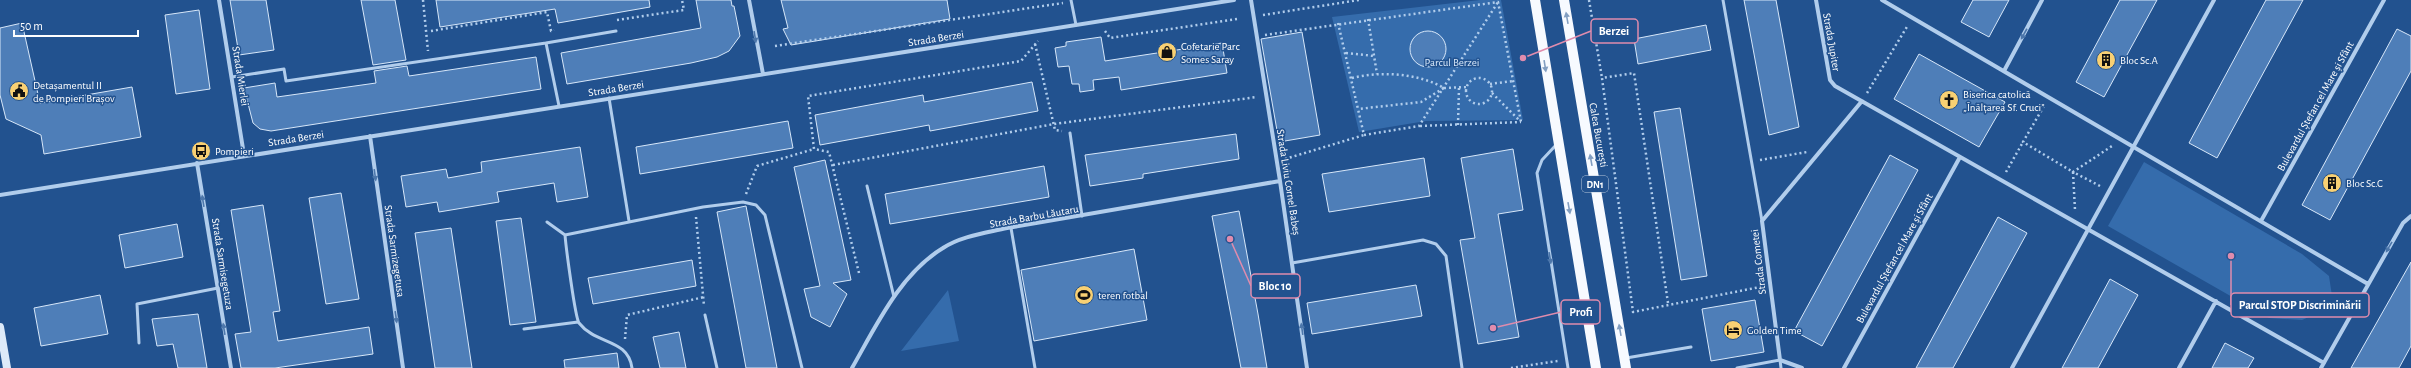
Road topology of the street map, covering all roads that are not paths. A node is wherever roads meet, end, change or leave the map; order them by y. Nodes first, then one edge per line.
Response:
1 (219, 0) edge
2 (749, 0) edge
3 (1234, 0) edge
4 (1251, 0) edge
5 (1535, 0) edge
6 (1564, 0) edge
7 (1723, 0) edge
8 (1816, 0) edge
9 (1882, 0) edge
10 (2042, 0) edge
11 (2214, 0) edge
12 (2384, 0) edge
13 (1072, 1) edge
14 (1076, 25) junction
15 (616, 32) dead end
16 (546, 43) junction
17 (2004, 71) junction
18 (763, 74) junction
19 (232, 77) junction
20 (609, 98) junction
21 (1862, 101) junction
22 (559, 106) junction
23 (1070, 133) road end
24 (370, 136) junction
25 (1558, 144) junction
26 (2133, 146) junction
27 (244, 155) junction
28 (1960, 157) junction
29 (197, 163) junction
30 (1280, 181) junction
31 (867, 186) dead end
32 (0, 195) edge
33 (2411, 216) edge
34 (1082, 217) junction
35 (629, 221) junction
36 (1762, 221) junction
37 (2261, 221) junction
38 (547, 222) dead end
39 (1011, 228) junction
40 (2088, 229) junction
41 (565, 235) junction
42 (1292, 262) junction
43 (2368, 284) junction
44 (218, 288) junction
45 (894, 297) junction
46 (2216, 301) junction
47 (705, 315) road end
48 (578, 322) junction
49 (0, 327) edge
50 (524, 329) dead end
51 (139, 343) dead end
52 (1691, 347) dead end
53 (1780, 360) junction
54 (1626, 363) edge
55 (2324, 363) junction
56 (7, 368) edge
57 (230, 368) edge
58 (403, 368) edge
59 (632, 368) edge
60 (717, 368) edge
61 (802, 368) edge
62 (852, 368) edge
63 (1035, 368) edge
64 (1307, 368) edge
65 (1462, 368) edge
66 (1568, 368) edge
67 (1596, 368) edge
68 (1737, 368) edge
69 (1781, 368) edge
70 (1802, 368) edge
71 (1844, 368) edge
72 (2012, 368) edge
73 (2179, 368) edge
74 (2321, 368) edge

1 - 19 street, Strada Mierlei
2 -> 18 street
3 - 14 street, Strada Berzei
4 - 30 street, Strada Liviu Cornel Babeș
5 -> 25 main road, DN1
54 -> 6 main road, Calea București / DN1
7 - 36 lane
8 - 21 street, Strada Jupiter
9 - 17 street
10 -> 17 street
11 - 26 street
12 - 37 street, Bulevardul Ștefan cel Mare și Sfânt
13 - 14 lane
14 - 18 street, Strada Berzei
15 - 16 lane
16 - 19 lane
16 - 22 lane
17 - 26 street
18 - 20 street, Strada Berzei
19 - 27 street, Strada Mierlei
20 - 22 street, Strada Berzei
20 - 35 lane
21 - 28 street
21 - 36 street, Strada Cometei
22 - 24 street, Strada Berzei
23 - 34 lane
24 - 27 street, Strada Berzei
24 -> 58 street, Strada Sarmizegetusa
25 -> 66 lane
25 -> 67 main road, DN1
26 - 37 street
26 - 40 street
27 - 29 street, Strada Berzei
28 - 40 street
28 - 71 street, Bulevardul Ștefan cel Mare și Sfânt
29 - 32 street, Strada Berzei
44 -> 29 street, Strada Sarmisegetuza
30 - 34 street, Strada Barbu Lăutaru
30 - 42 street, Strada Liviu Cornel Babeș
31 - 45 lane
33 -> 43 street
34 - 39 street, Strada Barbu Lăutaru
35 - 41 lane
35 - 61 lane
36 - 53 street, Strada Cometei
37 - 43 street
38 - 41 lane
39 - 45 street, Strada Barbu Lăutaru
39 - 63 lane
40 - 46 street
40 - 72 street
41 - 48 lane
64 -> 42 street, Strada Liviu Cornel Babeș
42 - 65 lane
43 - 55 street
44 - 51 lane
57 -> 44 street, Strada Sarmisegetuza
45 - 62 street, Strada Barbu Lăutaru
46 - 55 street
46 - 73 street
47 - 60 lane
48 - 50 lane
48 - 59 lane
49 - 56 main road
52 - 54 lane
53 - 68 lane
53 - 69 lane
53 - 70 street
55 - 74 street

